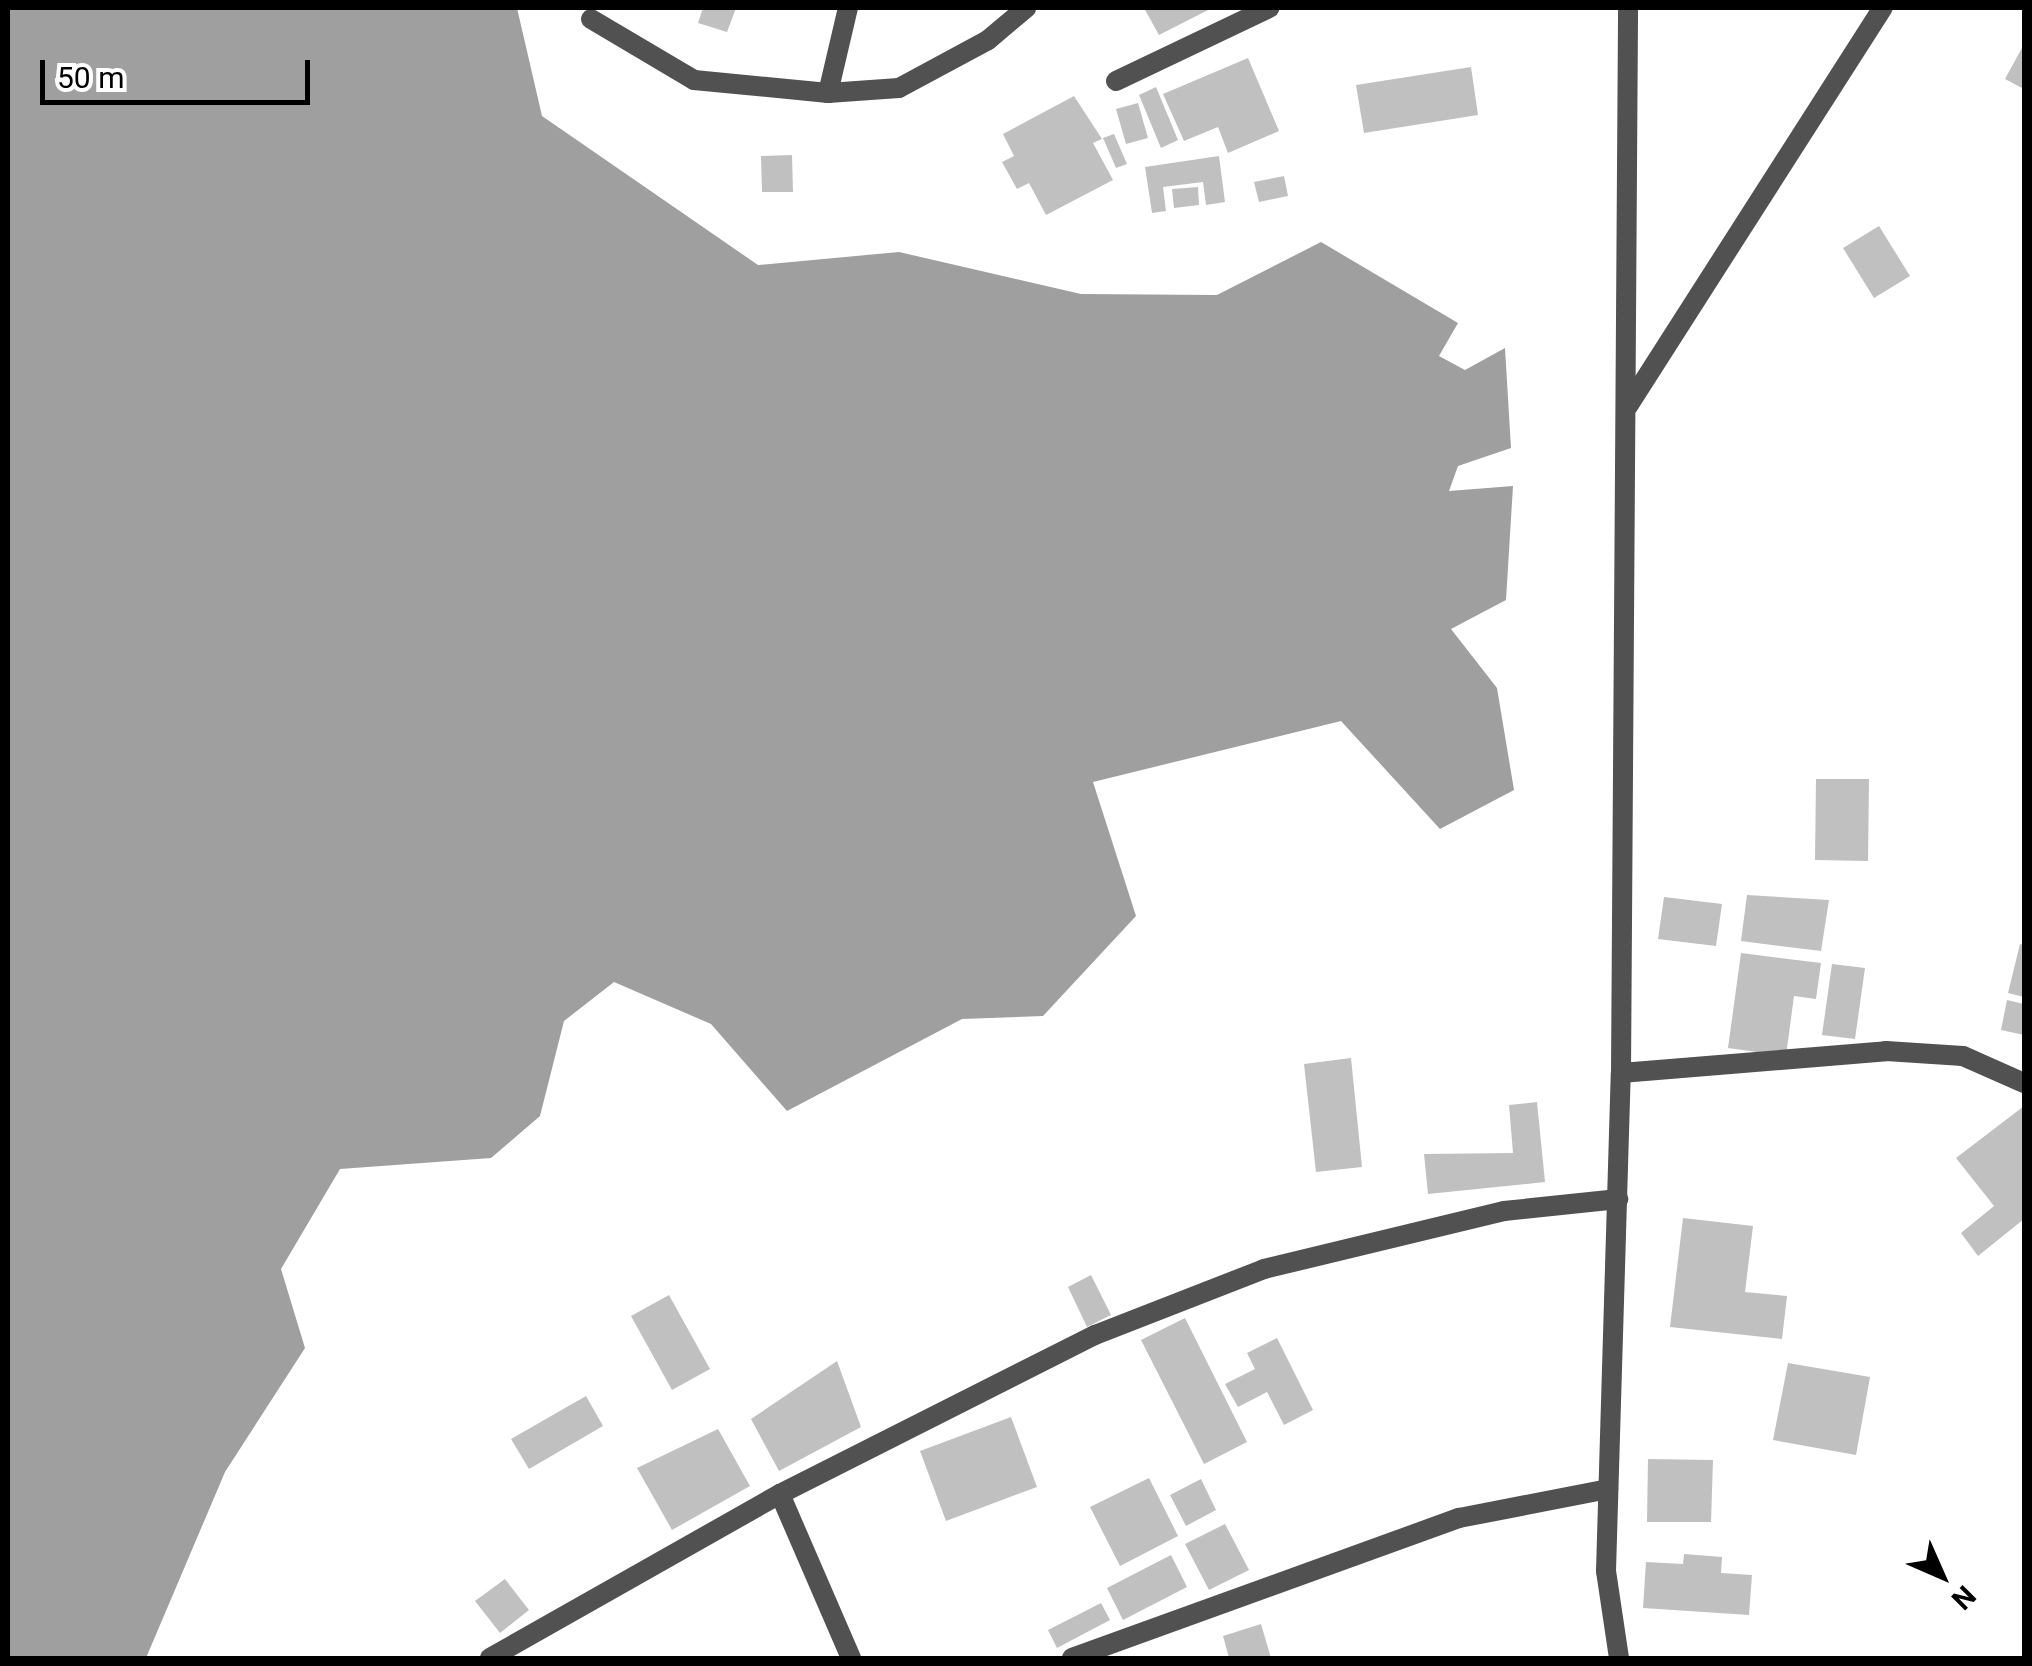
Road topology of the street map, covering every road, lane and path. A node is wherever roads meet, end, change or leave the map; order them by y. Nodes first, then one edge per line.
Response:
1 (848, 8) edge
2 (1026, 8) edge
3 (1269, 8) edge
4 (1628, 8) edge
5 (1884, 8) edge
6 (590, 19) dead end
7 (1116, 81) dead end
8 (828, 94) junction
9 (1627, 408) junction
10 (1621, 1073) junction
11 (2024, 1083) edge
12 (1618, 1199) junction
13 (1608, 1490) junction
14 (780, 1494) junction
15 (490, 1658) edge
16 (852, 1658) edge
17 (1072, 1658) edge
18 (1620, 1658) edge

1 - 8 street
2 - 8 street
3 - 7 street
4 - 9 street
5 - 9 street
6 - 8 street
9 - 10 street
10 - 11 street
10 - 12 street
12 - 13 street
12 - 14 street
13 - 17 street
13 - 18 street
14 - 15 street
14 - 16 street

